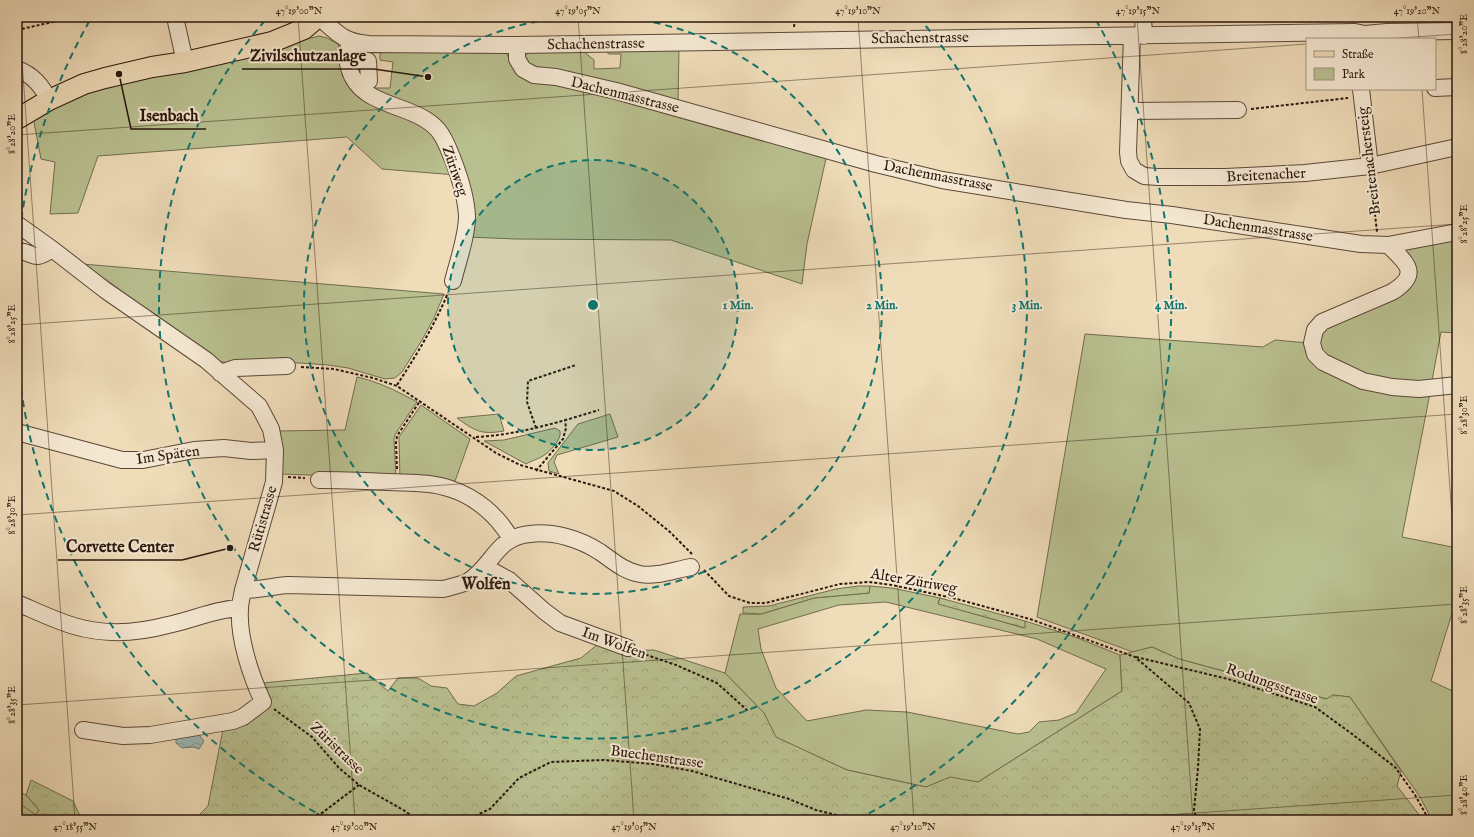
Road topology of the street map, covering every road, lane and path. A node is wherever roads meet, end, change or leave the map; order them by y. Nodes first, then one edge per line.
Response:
1 (76, 17) edge
2 (175, 17) edge
3 (319, 17) edge
4 (1143, 17) edge
5 (17, 30) edge
6 (1457, 31) edge
7 (1138, 36) junction
8 (1355, 36) edge
9 (351, 42) junction
10 (517, 45) junction
11 (347, 59) junction
12 (185, 62) junction
13 (17, 69) edge
14 (369, 81) dead end
15 (1457, 87) edge
16 (1436, 88) edge
17 (1361, 93) edge
18 (48, 100) junction
19 (1238, 110) joint
20 (1130, 111) junction
21 (17, 119) edge
22 (1457, 147) edge
23 (1370, 166) junction
24 (17, 224) edge
25 (1457, 232) edge
26 (1382, 239) junction
27 (52, 249) junction
28 (17, 250) edge
29 (453, 281) joint
30 (576, 365) dead end
31 (287, 366) joint
32 (220, 373) junction
33 (397, 386) junction
34 (1457, 386) edge
35 (420, 401) junction
36 (599, 410) dead end
37 (565, 420) junction
38 (536, 428) junction
39 (17, 432) edge
40 (475, 437) junction
41 (275, 450) junction
42 (536, 471) junction
43 (275, 477) junction
44 (319, 480) joint
45 (398, 482) junction
46 (511, 538) junction
47 (694, 562) junction
48 (485, 567) junction
49 (243, 590) junction
50 (17, 603) edge
51 (240, 608) junction
52 (628, 648) joint
53 (1135, 657) junction
54 (263, 702) junction
55 (748, 711) dead end
56 (83, 730) dead end
57 (359, 785) junction
58 (302, 820) edge
59 (417, 820) edge
60 (466, 820) edge
61 (857, 820) edge
62 (1197, 820) edge
63 (1429, 820) edge

1 - 5 path
2 - 12 street
3 - 9 street, Schachenstrasse
3 - 12 main road
4 - 7 street, Breitenacher
6 - 8 street, Schachenstrasse
7 - 8 street, Schachenstrasse
7 - 10 street, Schachenstrasse
7 - 20 street, Breitenacher
9 - 10 street, Schachenstrasse
9 - 11 street
10 - 26 street, Dachenmasstrasse
11 - 14 street
11 - 29 street, Züriweg
12 - 18 main road
13 - 18 street
15 - 16 street
17 - 19 path
17 - 23 street, Breitenachersteig
18 - 21 main road
19 - 20 street
20 - 23 street, Breitenacher
22 - 23 street, Breitenacher
23 - 26 path, Breitenachersteig
24 - 27 street, Rütistrasse
25 - 26 street, Dachenmasstrasse
26 - 34 street
27 - 28 street
27 - 32 street, Rütistrasse
29 - 33 path
30 - 38 path
31 - 32 street
31 - 33 path
32 - 41 street, Rütistrasse
33 - 35 path
35 - 40 path
35 - 45 path
36 - 37 path
37 - 38 path
37 - 42 path
38 - 40 path
39 - 41 street, Im Späten
40 - 42 path
41 - 43 street, Rütistrasse
42 - 47 path, Alter Züriweg
43 - 44 path
43 - 49 street, Rütistrasse
44 - 45 street
45 - 46 street
46 - 47 street
46 - 48 street
47 - 53 path, Alter Züriweg
48 - 49 street
48 - 52 street, Im Wolfen
49 - 51 street, Rütistrasse
50 - 51 street
51 - 54 street, Rütistrasse
52 - 55 path, Im Wolfen
53 - 62 path, Alter Züriweg
53 - 63 path, Rodungsstrasse
54 - 56 street
54 - 57 path, Züristrasse
57 - 58 path
57 - 59 path, Züristrasse
60 - 61 path, Buechenstrasse

